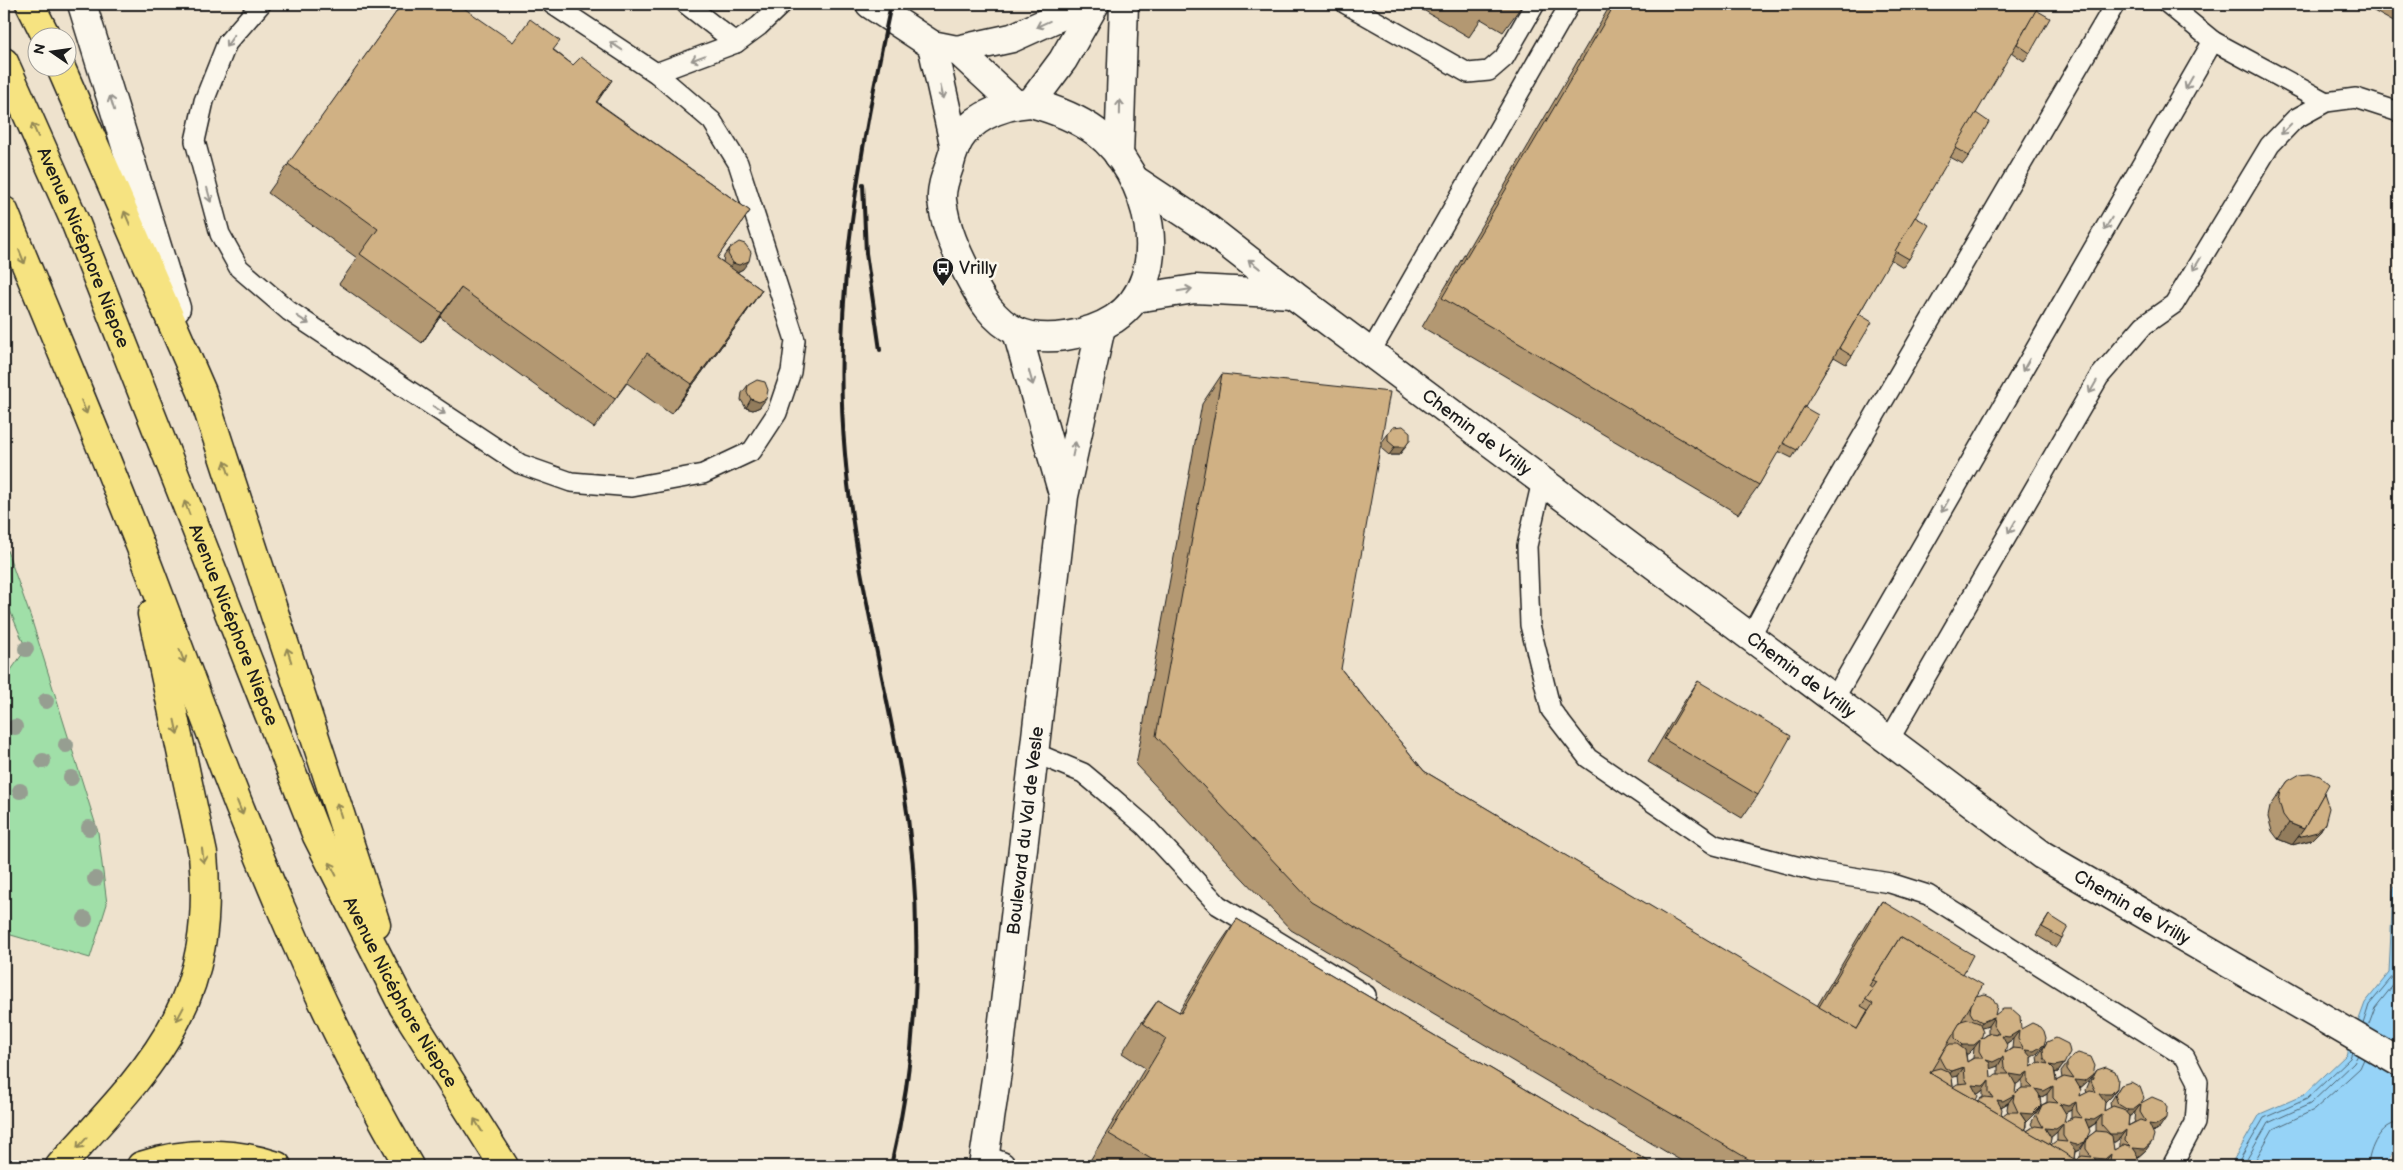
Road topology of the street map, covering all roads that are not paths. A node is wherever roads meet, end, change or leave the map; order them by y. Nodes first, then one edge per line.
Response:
1 (30, 4) edge
2 (82, 4) edge
3 (261, 4) edge
4 (552, 4) edge
5 (686, 4) edge
6 (782, 4) edge
7 (870, 4) edge
8 (1087, 4) edge
9 (1095, 4) edge
10 (1124, 4) edge
11 (1346, 4) edge
12 (1535, 4) edge
13 (1570, 4) edge
14 (2115, 4) edge
15 (2168, 4) edge
16 (42, 28) edge
17 (2213, 41) junction
18 (736, 43) junction
19 (944, 47) junction
20 (4, 62) edge
21 (656, 73) junction
22 (65, 78) edge
23 (2326, 102) junction
24 (1023, 103) junction
25 (2399, 112) edge
26 (955, 148) junction
27 (1119, 156) junction
28 (1135, 180) junction
29 (4, 211) edge
30 (1292, 294) junction
31 (1136, 298) junction
32 (1101, 327) junction
33 (1017, 332) junction
34 (1370, 353) junction
35 (202, 392) junction
36 (1542, 481) junction
37 (1064, 496) junction
38 (133, 526) junction
39 (1750, 637) junction
40 (1834, 699) junction
41 (1889, 740) junction
42 (1035, 753) junction
43 (1378, 1002) edge
44 (403, 1006) junction
45 (2399, 1062) edge
46 (990, 1164) edge
47 (60, 1166) edge
48 (141, 1166) edge
49 (277, 1166) edge
50 (410, 1166) edge
51 (504, 1166) edge
52 (2172, 1166) edge

1 - 16 highway
35 -> 2 street
3 -> 21 lane
21 -> 4 lane
5 - 18 lane
6 - 18 lane
7 - 19 street
8 -> 19 street
9 - 24 street
27 -> 10 street
11 - 12 lane
13 - 34 lane
14 - 39 lane
15 - 17 lane
17 - 23 lane
17 -> 40 lane
18 -> 21 lane
19 - 24 street
19 -> 26 street
44 -> 20 highway, Avenue Nicéphore Niepce
35 -> 22 highway
23 - 25 lane
23 -> 41 lane
24 - 26 street
24 - 27 street
26 - 33 street
27 - 28 street
30 -> 28 street, Chemin de Vrilly
28 - 31 street
29 -> 38 highway
31 -> 30 street
30 - 34 street, Chemin de Vrilly
31 - 32 street
32 - 33 street
37 -> 32 street, Boulevard du Val de Vesle
33 -> 37 street, Boulevard du Val de Vesle
34 - 36 street, Chemin de Vrilly
44 -> 35 highway
36 - 39 street, Chemin de Vrilly
36 - 52 lane
37 - 42 street, Boulevard du Val de Vesle
38 -> 47 highway
38 -> 50 highway
39 - 40 street, Chemin de Vrilly
40 - 41 street, Chemin de Vrilly
41 - 45 street, Chemin de Vrilly
42 - 43 lane
42 - 46 street, Boulevard du Val de Vesle
51 -> 44 highway, Avenue Nicéphore Niepce
48 - 49 highway

